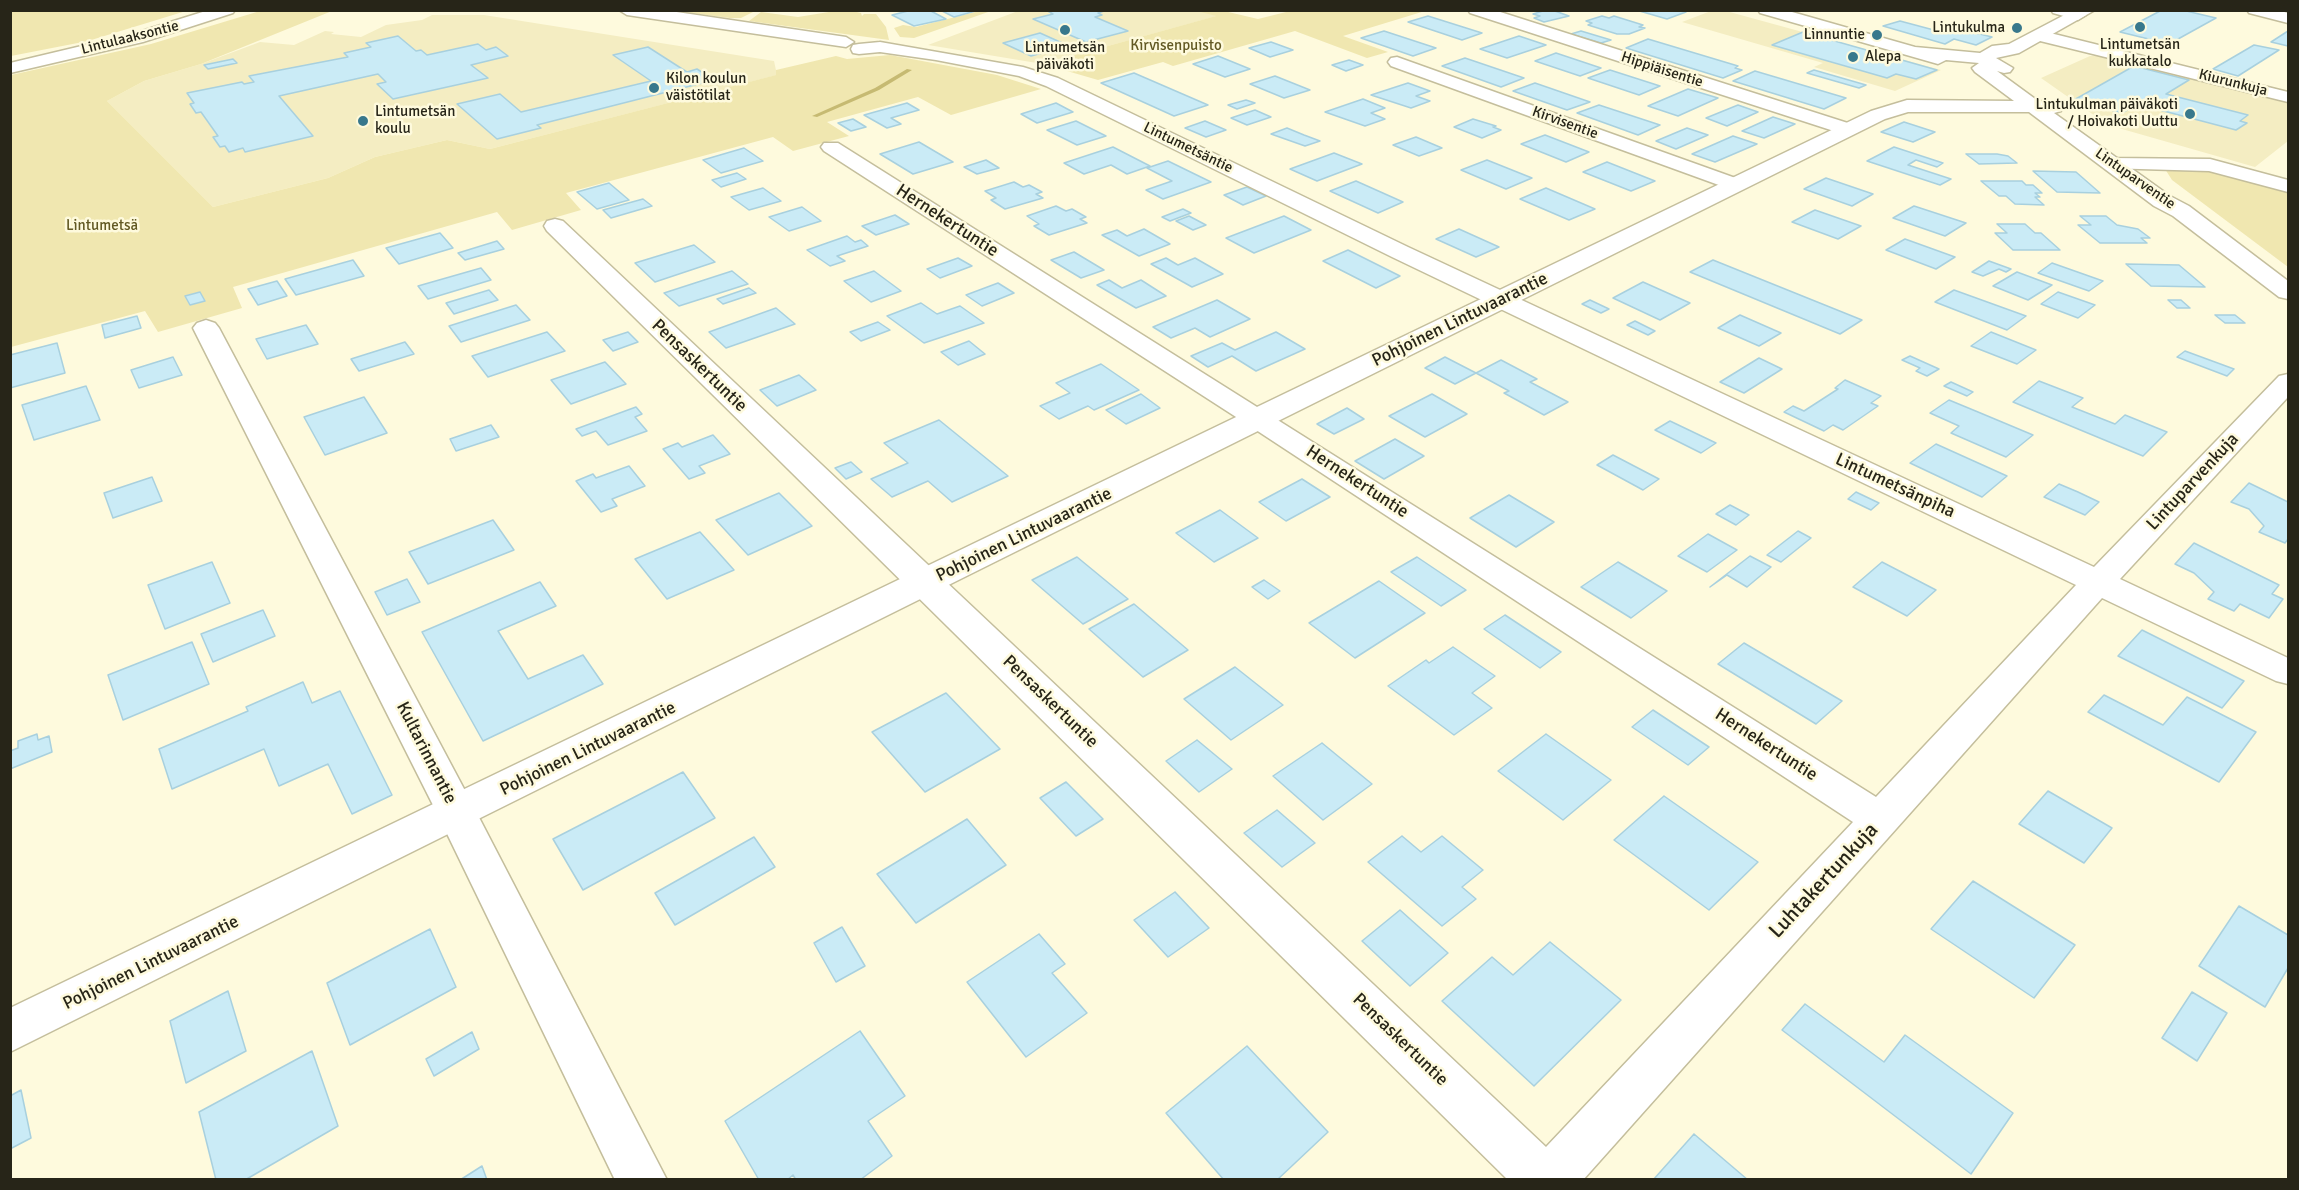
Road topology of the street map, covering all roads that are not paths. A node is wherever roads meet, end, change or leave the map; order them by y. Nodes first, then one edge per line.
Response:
1 (227, 10) edge
2 (627, 10) edge
3 (1476, 10) edge
4 (1766, 10) edge
5 (2059, 10) edge
6 (2255, 10) edge
7 (2083, 13) edge
8 (2289, 18) edge
9 (2038, 34) junction
10 (2013, 49) junction
11 (67, 54) junction
12 (10, 62) edge
13 (1397, 63) dead end
14 (1982, 63) junction
15 (2004, 67) junction
16 (10, 68) edge
17 (2289, 97) edge
18 (2044, 107) junction
19 (1847, 129) junction
20 (831, 147) dead end
21 (2122, 164) junction
22 (1734, 184) junction
23 (2289, 186) edge
24 (555, 226) dead end
25 (2289, 292) edge
26 (1502, 299) junction
27 (206, 328) dead end
28 (2289, 382) edge
29 (1260, 420) junction
30 (2098, 582) junction
31 (926, 583) junction
32 (2289, 672) edge
33 (457, 813) junction
34 (1881, 820) junction
35 (10, 1031) edge
36 (642, 1179) edge
37 (1544, 1179) edge
38 (1549, 1179) edge

1 - 11 street, Lintulaaksontie
2 - 26 street, Lintumetsäntie
3 - 19 street, Hippiäisentie
4 - 14 street
5 - 7 street
6 - 8 street
7 - 9 street
9 - 10 street
9 - 17 street, Kiurunkuja
10 - 14 street
10 - 15 street
11 - 12 street, Lintulaaksontie
11 - 16 street, Lintulaaksontie
13 - 22 street, Kirvisentie
14 - 15 street
14 - 18 street, Lintuparventie
15 - 18 street, Lintuparventie
18 - 19 street, Pohjoinen Lintuvaarantie
18 - 21 street, Lintuparventie
19 - 22 street, Pohjoinen Lintuvaarantie
20 - 29 street, Hernekertuntie
21 - 23 street
21 - 25 street, Lintuparventie
22 - 26 street, Pohjoinen Lintuvaarantie
24 - 31 street, Pensaskertuntie
26 - 29 street, Pohjoinen Lintuvaarantie
26 - 30 street, Lintumetsänpiha
27 - 33 street, Kultarinnantie
28 - 30 street, Lintuparvenkuja
29 - 31 street, Pohjoinen Lintuvaarantie
29 - 34 street, Hernekertuntie
30 - 32 street, Lintumetsänpiha
30 - 34 street, Luhtakertunkuja
31 - 33 street, Pohjoinen Lintuvaarantie
31 - 37 street, Pensaskertuntie
33 - 35 street, Pohjoinen Lintuvaarantie
33 - 36 street, Kultarinnantie
34 - 38 street, Luhtakertunkuja

